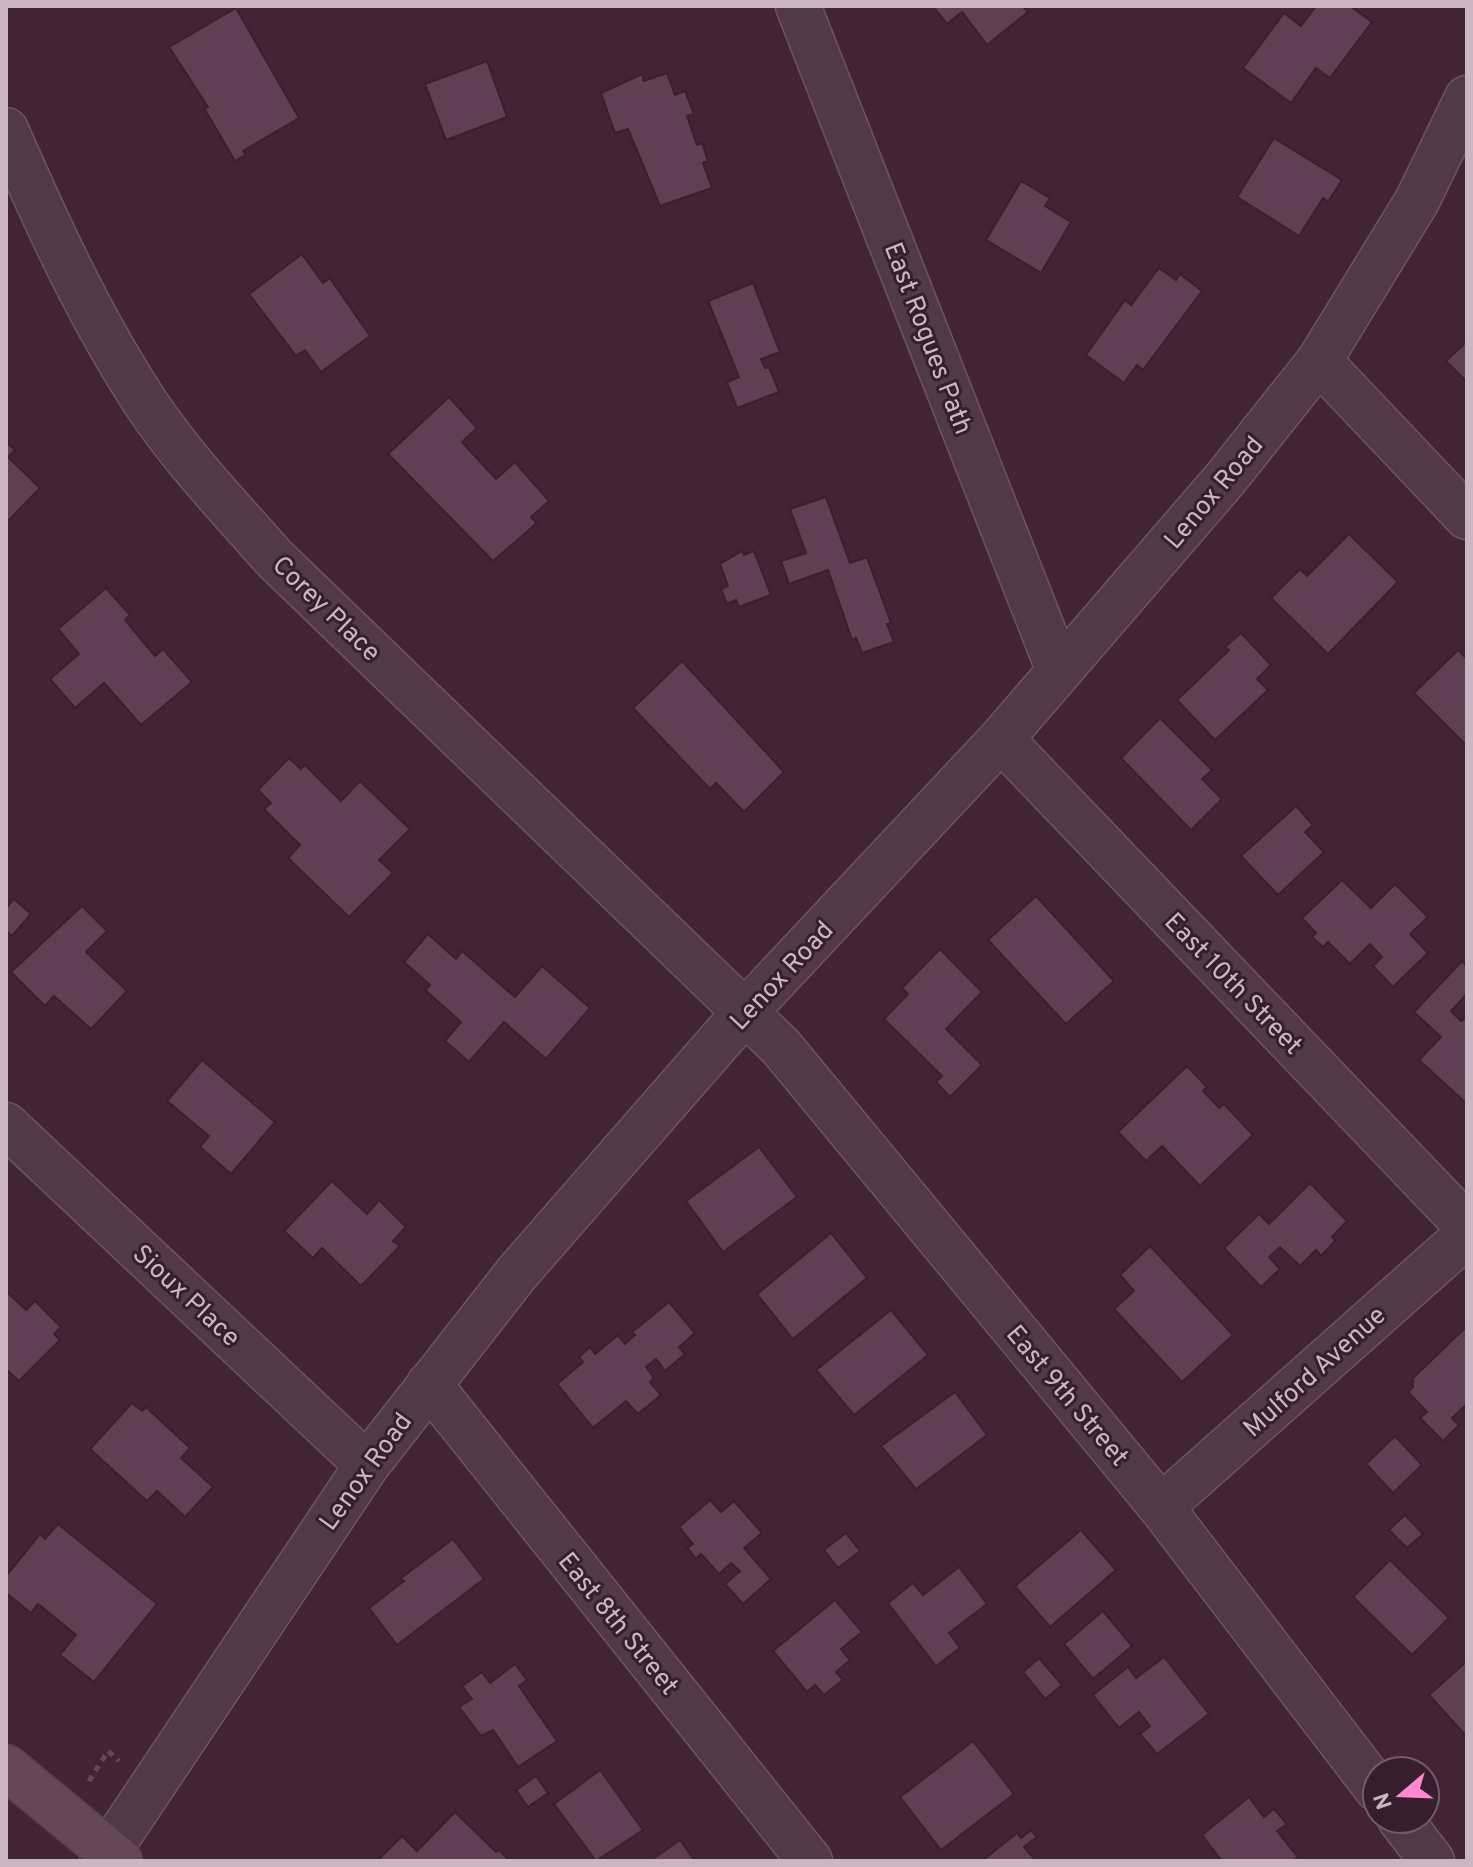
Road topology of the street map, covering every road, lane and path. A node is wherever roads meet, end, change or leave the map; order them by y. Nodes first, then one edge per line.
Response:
1 (798, 6) edge
2 (1467, 98) edge
3 (6, 130) edge
4 (1319, 361) junction
5 (1467, 517) edge
6 (1059, 671) junction
7 (1001, 739) junction
8 (745, 1012) junction
9 (6, 1125) edge
10 (1467, 1226) edge
11 (1467, 1235) edge
12 (429, 1384) junction
13 (367, 1465) junction
14 (1161, 1507) junction
15 (6, 1767) edge
16 (1361, 1768) edge
17 (1412, 1835) edge
18 (110, 1857) edge
19 (810, 1861) edge
20 (1432, 1861) edge

1 - 6 street, East Rogues Path
2 - 4 street, Lenox Road
3 - 8 street, Corey Place
4 - 5 street
4 - 6 street, Lenox Road
6 - 7 street, Lenox Road
7 - 8 street, Lenox Road
7 - 10 street, East 10th Street
8 - 12 street, Lenox Road
8 - 14 street, East 9th Street
9 - 13 street, Sioux Place
11 - 14 street, Mulford Avenue
12 - 13 street, Lenox Road
12 - 19 street, East 8th Street
13 - 18 street, Lenox Road
14 - 16 street, East 9th Street
15 - 18 main road
17 - 20 street

